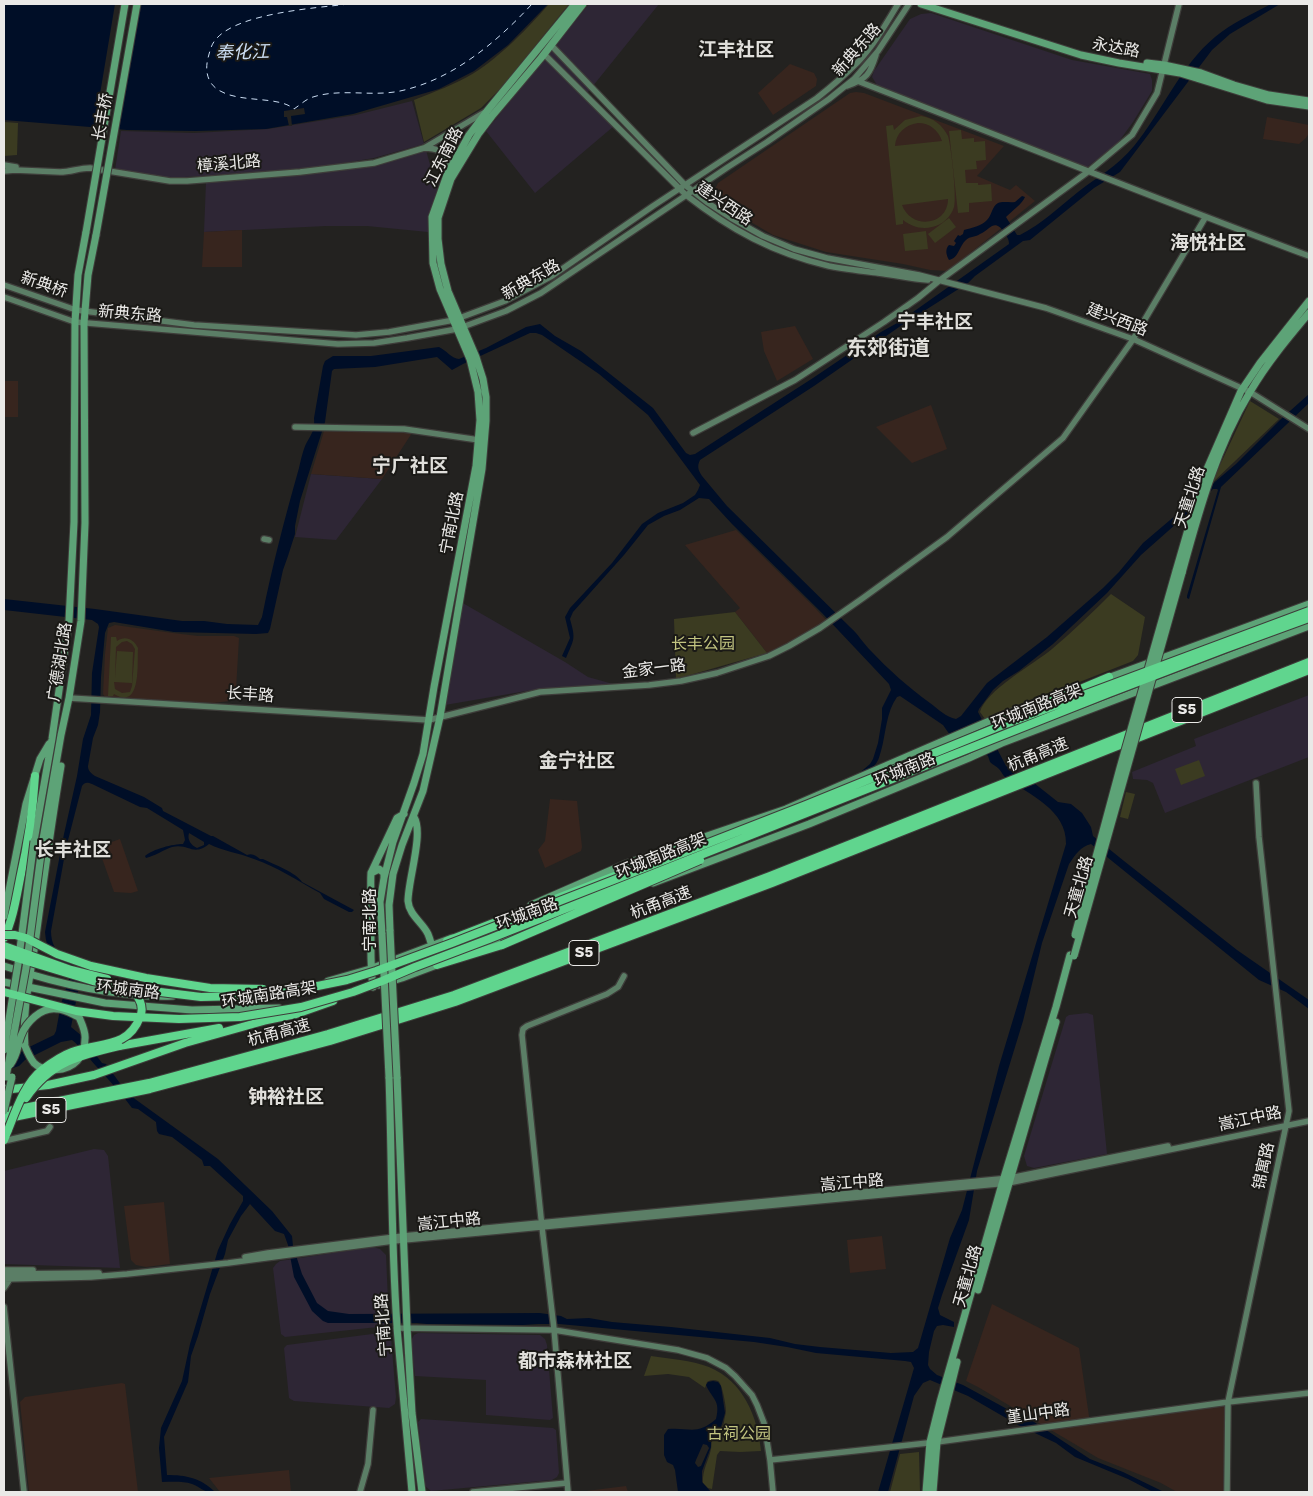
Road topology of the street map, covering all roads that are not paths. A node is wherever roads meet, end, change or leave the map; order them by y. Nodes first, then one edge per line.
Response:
1 (125, 4) edge
2 (137, 4) edge
3 (575, 4) edge
4 (583, 4) edge
5 (898, 4) edge
6 (909, 4) edge
7 (921, 4) edge
8 (938, 4) edge
9 (1179, 4) edge
10 (551, 45) junction
11 (878, 51) junction
12 (544, 54) junction
13 (1163, 67) junction
14 (1201, 76) junction
15 (860, 82) junction
16 (843, 88) junction
17 (1309, 101) edge
18 (1309, 106) edge
19 (487, 111) junction
20 (424, 148) junction
21 (4, 165) edge
22 (4, 170) edge
23 (35, 171) junction
24 (1092, 172) junction
25 (447, 175) junction
26 (685, 185) junction
27 (679, 188) junction
28 (693, 190) junction
29 (686, 195) junction
30 (1205, 218) junction
31 (86, 232) joint
32 (96, 235) joint
33 (1309, 256) edge
34 (942, 281) junction
35 (4, 285) edge
36 (4, 297) edge
37 (1309, 301) edge
38 (76, 310) junction
39 (85, 312) junction
40 (1309, 313) edge
41 (457, 319) junction
42 (75, 322) junction
43 (84, 323) junction
44 (460, 328) junction
45 (1133, 340) junction
46 (472, 354) junction
47 (1246, 390) junction
48 (295, 427) dead end
49 (1309, 429) edge
50 (693, 433) dead end
51 (479, 440) junction
52 (1179, 572) junction
53 (1309, 604) edge
54 (1309, 610) edge
55 (1309, 618) edge
56 (1309, 626) edge
57 (1309, 662) edge
58 (1309, 670) edge
59 (1109, 677) junction
60 (69, 698) junction
61 (440, 717) junction
62 (429, 720) junction
63 (61, 735) junction
64 (52, 739) junction
65 (1034, 775) junction
66 (35, 776) junction
67 (877, 776) junction
68 (1256, 783) dead end
69 (404, 814) junction
70 (414, 817) junction
71 (737, 832) junction
72 (407, 833) junction
73 (416, 836) junction
74 (745, 838) junction
75 (31, 840) junction
76 (371, 873) junction
77 (384, 878) junction
78 (4, 916) edge
79 (386, 932) junction
80 (4, 936) edge
81 (447, 941) junction
82 (4, 946) edge
83 (432, 946) junction
84 (4, 954) edge
85 (1072, 956) junction
86 (437, 965) junction
87 (4, 966) edge
88 (370, 969) junction
89 (30, 975) junction
90 (624, 976) dead end
91 (4, 982) edge
92 (27, 987) junction
93 (373, 987) junction
94 (298, 990) junction
95 (4, 992) edge
96 (353, 992) junction
97 (267, 1020) junction
98 (4, 1050) edge
99 (9, 1065) junction
100 (393, 1077) junction
101 (4, 1088) edge
102 (97, 1097) junction
103 (4, 1112) edge
104 (1309, 1117) edge
105 (4, 1119) edge
106 (1309, 1121) edge
107 (1287, 1124) junction
108 (50, 1126) dead end
109 (8, 1130) junction
110 (4, 1140) edge
111 (1006, 1181) junction
112 (542, 1224) junction
113 (403, 1238) junction
114 (392, 1239) junction
115 (4, 1270) edge
116 (50, 1272) junction
117 (4, 1274) edge
118 (7, 1278) edge
119 (4, 1288) edge
120 (4, 1307) edge
121 (397, 1327) junction
122 (407, 1328) junction
123 (554, 1329) junction
124 (946, 1392) junction
125 (1309, 1393) edge
126 (1228, 1402) junction
127 (373, 1410) dead end
128 (934, 1442) junction
129 (770, 1460) junction
130 (567, 1483) junction
131 (24, 1492) edge
132 (360, 1492) edge
133 (412, 1492) edge
134 (422, 1492) edge
135 (473, 1492) edge
136 (568, 1492) edge
137 (773, 1492) edge
138 (926, 1492) edge
139 (933, 1492) edge
140 (1227, 1492) edge

1 - 31 main road, 长丰桥, bridge
2 - 32 main road, 长丰桥, bridge
3 - 19 main road, 江东南路
4 - 10 main road, 江东南路
5 - 26 street, 新典东路
6 - 11 street, 新典东路
7 - 13 main road, 永达路
8 - 13 main road, 永达路
9 - 13 street
10 - 12 main road, 江东南路
10 - 26 street, 建兴西路
11 - 15 street
11 - 16 street, 新典东路
12 - 27 street, 建兴西路
12 - 41 main road, 江东南路
13 - 14 main road, 永达路
13 - 24 street
14 - 17 main road, 永达路
14 - 18 main road, 永达路
15 - 16 street
15 - 24 street
16 - 28 street, 新典东路
19 - 20 street, 樟溪北路
19 - 25 main road, 江东南路
20 - 23 street, 樟溪北路
20 - 25 street
21 - 23 street, 樟溪北路
22 - 23 street, 樟溪北路
24 - 30 street
24 - 34 street
25 - 41 main road, 江东南路
26 - 27 street, 新典东路
26 - 28 street, 建兴西路
27 - 29 street, 建兴西路
27 - 41 street, 新典东路
28 - 29 street, 新典东路
28 - 34 street, 建兴西路
29 - 34 street, 建兴西路
29 - 44 street, 新典东路
30 - 33 street
30 - 45 street, 金家一路
31 - 38 main road, 广德湖北路
32 - 39 main road, 广德湖北路
34 - 45 street, 建兴西路
34 - 50 street
35 - 38 street, 新典桥
36 - 42 street, 新典桥
37 - 47 main road, 天童北路
38 - 39 street, 新典东路
38 - 42 main road, 广德湖北路
39 - 41 street, 新典东路
39 - 43 main road, 广德湖北路
40 - 47 main road, 天童北路
41 - 44 main road, 江东南路
42 - 43 street, 新典东路
42 - 64 main road, 广德湖北路
43 - 44 street, 新典东路
43 - 60 main road, 广德湖北路
44 - 46 main road, 江东南路
45 - 47 street, 建兴西路
45 - 61 street, 金家一路
46 - 51 main road, 宁南北路
46 - 61 main road, 宁南北路
47 - 49 street, 建兴西路
47 - 52 main road, 天童北路
47 - 52 main road, 天童北路
48 - 51 street
51 - 62 main road, 宁南北路
52 - 85 main road, 天童北路, bridge
53 - 59 main road
54 - 67 highway, 环城南路高架, bridge
55 - 74 highway, 环城南路高架, bridge
56 - 86 main road, 环城南路
57 - 65 highway, 杭甬高速 / S5
58 - 65 highway, 杭甬高速 / S5
59 - 67 highway, bridge
59 - 81 main road, 环城南路
60 - 62 street, 长丰路
60 - 63 main road, 广德湖北路
61 - 62 street, 金家一路
61 - 70 main road, 宁南北路
62 - 69 main road, 宁南北路
63 - 89 main road
63 - 99 main road, 广德湖北路, bridge
64 - 66 main road
64 - 75 main road, 广德湖北路
65 - 102 highway, 杭甬高速 / S5
66 - 75 highway
66 - 78 main road
67 - 71 highway, 环城南路高架, bridge
68 - 107 street, 锦寓路
69 - 76 main road
69 - 77 main road, 宁南北路
70 - 72 main road, 宁南北路
70 - 73 main road
71 - 81 highway, bridge
71 - 94 highway, 环城南路高架, bridge
72 - 73 main road
72 - 79 main road, 宁南北路
73 - 83 main road
74 - 86 highway, bridge
74 - 96 highway, 环城南路高架, bridge
75 - 80 highway
75 - 98 main road, 广德湖北路, bridge
76 - 77 main road
76 - 88 main road
77 - 79 main road, 宁南北路
79 - 100 main road, 宁南北路, bridge
80 - 94 highway, bridge
81 - 83 main road, 环城南路
82 - 109 highway, bridge
83 - 86 main road
83 - 88 main road, 环城南路
84 - 94 highway, 环城南路高架, bridge
85 - 111 main road, 天童北路
85 - 111 main road, 天童北路
86 - 93 main road, 环城南路
87 - 89 main road
88 - 89 main road, 环城南路
88 - 93 main road
89 - 92 main road
90 - 112 street
91 - 92 main road
92 - 93 main road, 环城南路
92 - 99 main road, bridge
95 - 96 highway, 环城南路高架, bridge
96 - 97 highway, bridge
97 - 101 highway, bridge
97 - 109 highway, bridge
99 - 101 main road, 广德湖北路, bridge
99 - 103 main road, bridge
100 - 113 main road, 宁南北路
100 - 114 main road, 宁南北路
102 - 103 highway, 杭甬高速 / S5
102 - 105 highway, 杭甬高速 / S5
104 - 107 street, 嵩江中路
106 - 107 street, 嵩江中路
107 - 111 street, 嵩江中路
107 - 126 street, 锦寓路
108 - 110 street
109 - 110 highway
111 - 112 street, 嵩江中路
111 - 112 street, 嵩江中路
111 - 124 main road, 天童北路
111 - 124 main road
112 - 113 street, 嵩江中路
112 - 123 street
113 - 114 street, 嵩江中路
113 - 122 main road, 宁南北路
114 - 116 street
114 - 118 street
114 - 121 main road, 宁南北路
115 - 116 street
116 - 117 street
118 - 119 street
120 - 131 street
121 - 122 street
121 - 133 main road, 宁南北路
122 - 123 street
122 - 134 main road, 宁南北路
123 - 129 street
123 - 130 street
124 - 128 main road, 天童北路
125 - 126 street, 堇山中路
126 - 128 street, 堇山中路
126 - 140 street, 锦寓路
127 - 132 street
128 - 129 street, 堇山中路
128 - 138 main road
128 - 139 main road, 天童北路
129 - 137 street
130 - 135 street
130 - 136 street

